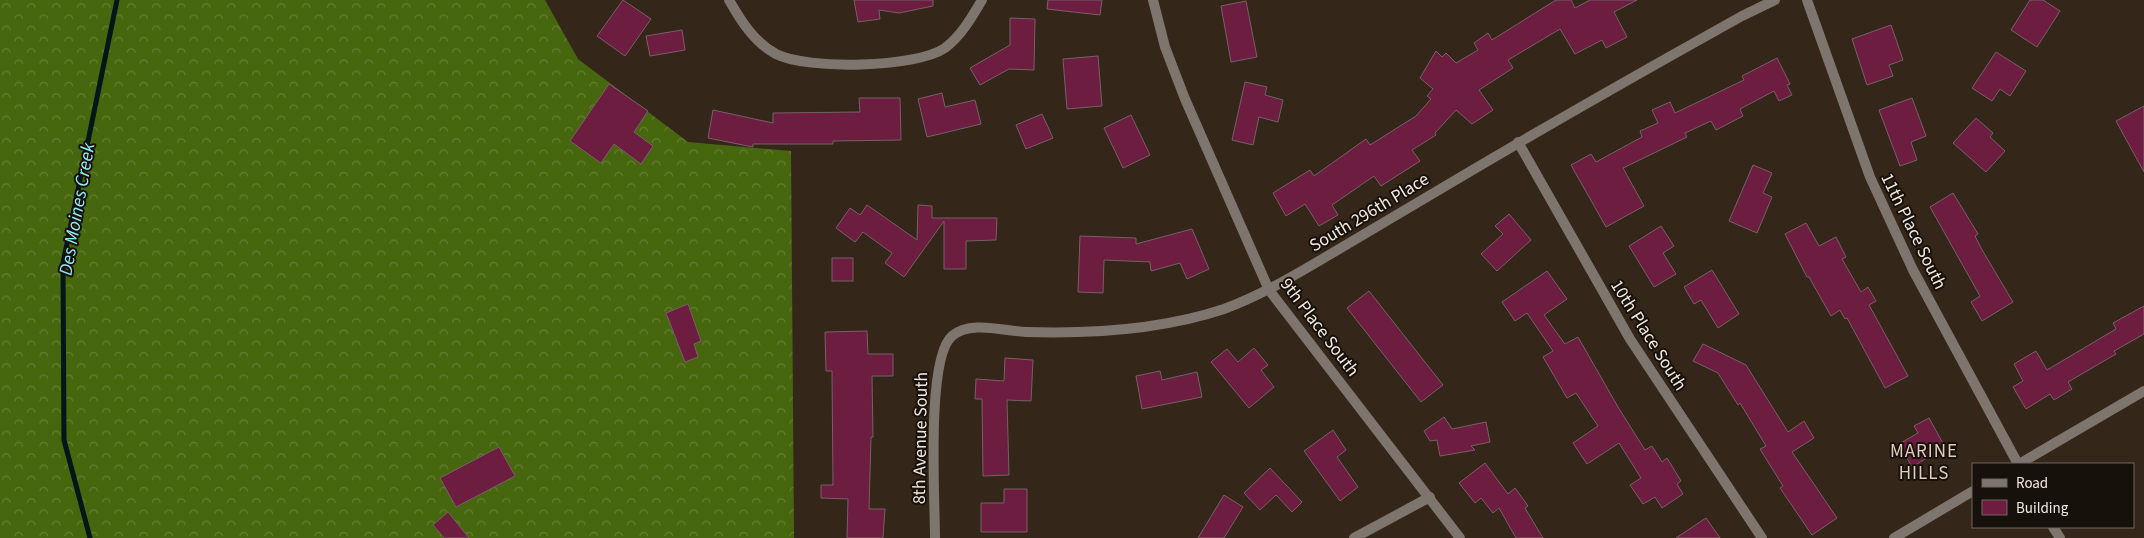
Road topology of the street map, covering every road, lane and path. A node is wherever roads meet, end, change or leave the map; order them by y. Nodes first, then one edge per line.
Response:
1 (729, 0) edge
2 (982, 0) edge
3 (1153, 0) edge
4 (1775, 0) edge
5 (1807, 0) edge
6 (1518, 142) junction
7 (1269, 290) junction
8 (947, 340) joint
9 (2144, 391) edge
10 (2017, 463) edge
11 (2020, 463) edge
12 (1972, 493) edge
13 (1430, 497) junction
14 (935, 538) edge
15 (1354, 538) edge
16 (1460, 538) edge
17 (1762, 538) edge
18 (1894, 538) edge

1 - 2 street
3 - 7 street, 9th Place South
4 - 6 street, South 296th Place
5 - 10 street, 11th Place South
6 - 7 street, South 296th Place
6 - 17 street, 10th Place South
7 - 8 street, South 296th Place
7 - 13 street, 9th Place South
8 - 14 street, 8th Avenue South
9 - 11 street
12 - 18 street
13 - 15 street
13 - 16 street, 9th Place South

